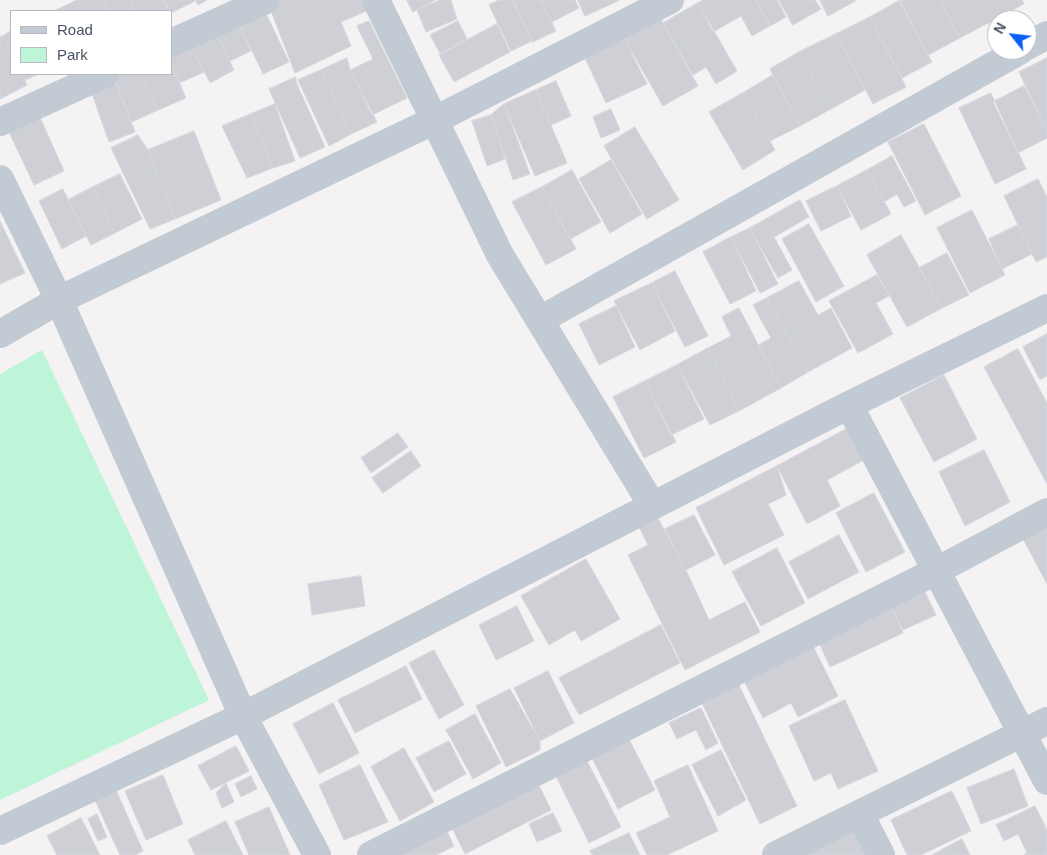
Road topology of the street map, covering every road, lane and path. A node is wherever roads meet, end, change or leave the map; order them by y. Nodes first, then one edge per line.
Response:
1 (266, 0) edge
2 (376, 0) edge
3 (670, 0) edge
4 (172, 44) edge
5 (1003, 60) edge
6 (103, 75) edge
7 (434, 120) junction
8 (0, 122) edge
9 (0, 179) edge
10 (59, 300) junction
11 (1047, 308) edge
12 (540, 320) junction
13 (0, 334) edge
14 (849, 405) junction
15 (652, 505) junction
16 (1047, 512) edge
17 (936, 571) junction
18 (243, 716) junction
19 (1047, 721) edge
20 (1022, 734) junction
21 (1047, 781) edge
22 (860, 814) junction
23 (0, 831) edge
24 (317, 855) edge
25 (371, 855) edge
26 (776, 855) edge
27 (881, 855) edge

1 - 4 street
2 - 7 street
3 - 7 street
5 - 12 street
6 - 8 street
7 - 10 street
7 - 12 street
9 - 10 street
10 - 13 street
10 - 18 street
11 - 14 street
12 - 15 street
14 - 15 street
14 - 17 street
15 - 18 street
16 - 17 street
17 - 20 street
17 - 25 street
18 - 23 street
18 - 24 street
19 - 20 street
20 - 21 street
20 - 22 street
22 - 26 street
22 - 27 street

